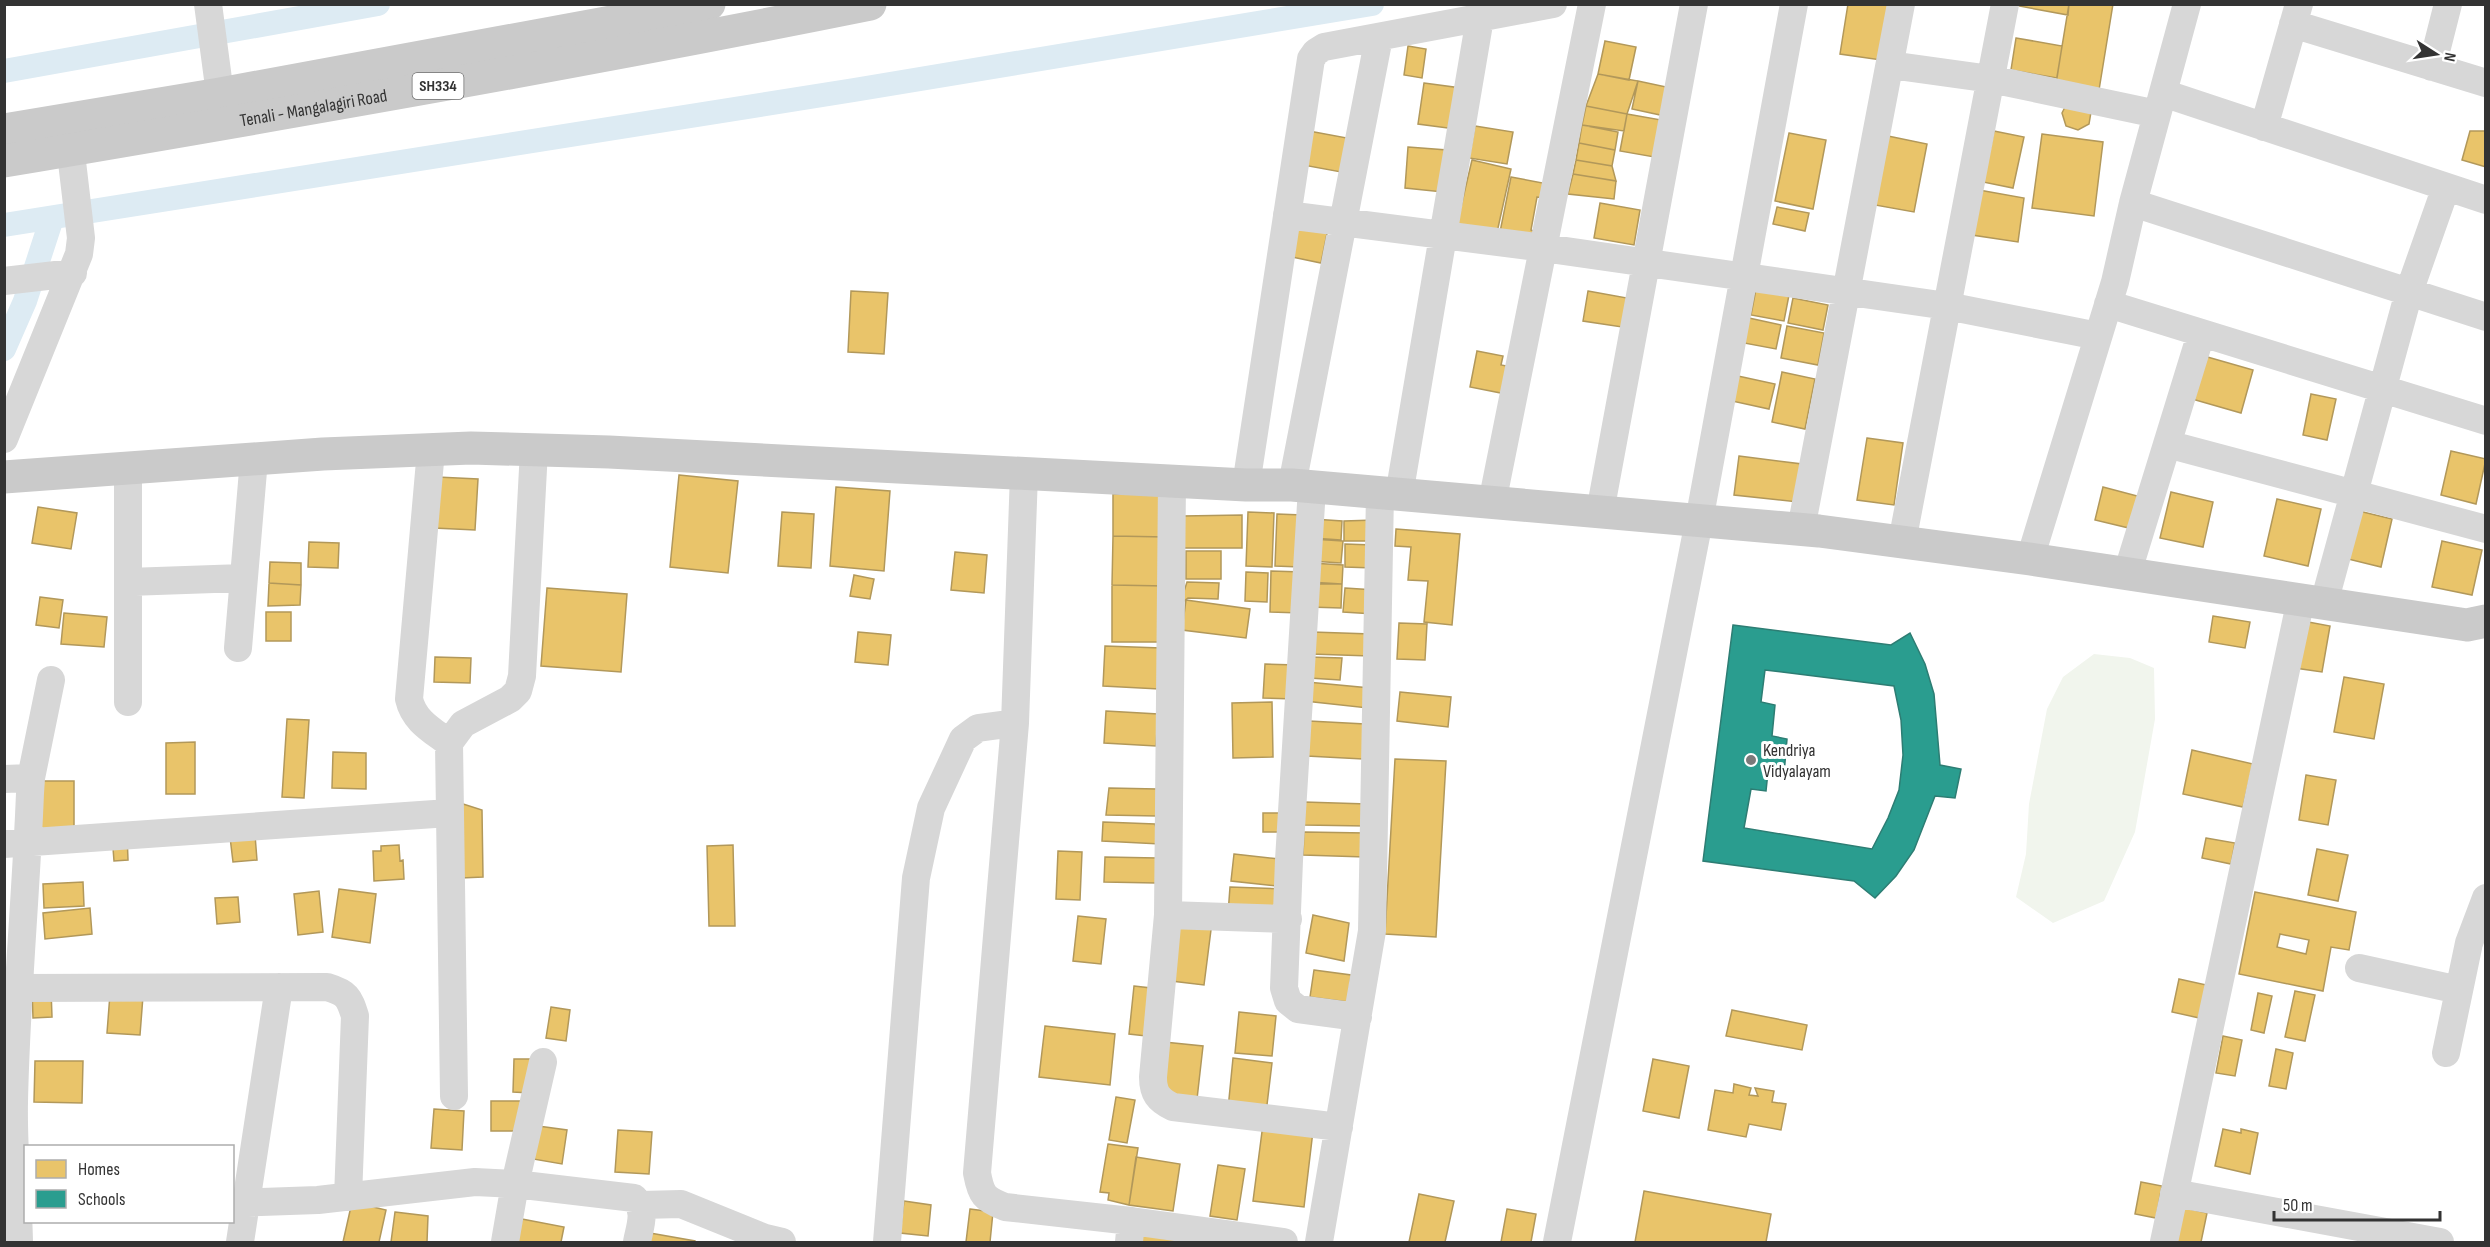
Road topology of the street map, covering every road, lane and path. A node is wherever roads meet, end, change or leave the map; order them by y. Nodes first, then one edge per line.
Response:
1 (208, 4) edge
2 (709, 4) edge
3 (870, 4) edge
4 (1553, 4) edge
5 (1592, 4) edge
6 (1694, 4) edge
7 (1794, 4) edge
8 (1901, 4) edge
9 (2005, 4) edge
10 (2187, 4) edge
11 (2448, 4) edge
12 (2296, 14) edge
13 (1480, 18) junction
14 (1379, 37) junction
15 (1890, 65) junction
16 (2432, 67) junction
17 (1991, 79) junction
18 (218, 80) junction
19 (2486, 83) edge
20 (2160, 104) junction
21 (2264, 127) junction
22 (4, 130) edge
23 (70, 148) junction
24 (4, 160) edge
25 (2446, 187) junction
26 (2486, 200) edge
27 (2133, 203) junction
28 (1287, 215) junction
29 (1344, 222) junction
30 (1443, 235) junction
31 (1544, 248) junction
32 (1646, 263) junction
33 (72, 273) junction
34 (1745, 277) junction
35 (4, 282) edge
36 (1846, 292) junction
37 (2409, 292) junction
38 (2108, 304) junction
39 (1947, 306) junction
40 (2486, 317) edge
41 (2201, 334) junction
42 (2098, 336) junction
43 (2382, 391) junction
44 (2486, 421) edge
45 (4, 439) edge
46 (2167, 444) junction
47 (431, 450) junction
48 (534, 450) junction
49 (254, 459) junction
50 (128, 468) junction
51 (1024, 474) junction
52 (4, 477) edge
53 (1172, 481) junction
54 (1246, 485) junction
55 (1302, 487) junction
56 (1390, 494) junction
57 (2354, 494) junction
58 (1492, 503) junction
59 (1600, 512) junction
60 (1699, 521) junction
61 (1801, 529) junction
62 (2486, 529) edge
63 (1902, 542) junction
64 (2030, 559) junction
65 (2127, 574) junction
66 (243, 578) junction
67 (128, 582) junction
68 (2312, 601) junction
69 (2479, 628) edge
70 (238, 648) dead end
71 (51, 680) dead end
72 (128, 702) dead end
73 (1015, 723) junction
74 (449, 743) junction
75 (18, 778) edge
76 (449, 813) junction
77 (16, 843) edge
78 (2486, 898) edge
79 (1168, 915) junction
80 (1288, 919) junction
81 (2359, 968) dead end
82 (279, 987) junction
83 (20, 988) junction
84 (2459, 990) junction
85 (1358, 1017) junction
86 (2446, 1053) dead end
87 (543, 1062) dead end
88 (454, 1096) dead end
89 (1339, 1127) junction
90 (515, 1184) junction
91 (16, 1187) edge
92 (2174, 1193) junction
93 (348, 1197) junction
94 (239, 1203) edge
95 (641, 1205) junction
96 (1130, 1232) edge
97 (19, 1242) edge
98 (240, 1242) edge
99 (504, 1242) edge
100 (638, 1242) edge
101 (782, 1242) edge
102 (887, 1242) edge
103 (1284, 1242) edge
104 (1319, 1242) edge
105 (1557, 1242) edge
106 (2164, 1242) edge
107 (2440, 1242) edge

1 - 18 street
2 - 18 main road, SH334
3 - 23 main road, Tenali - Mangalagiri Road / SH334
4 - 13 street
5 - 31 street
6 - 32 street
7 - 34 street
8 - 15 street
9 - 17 street
10 - 20 street
11 - 16 street
12 - 16 street
12 - 21 street
13 - 14 street
13 - 30 street
14 - 28 street
14 - 29 street
15 - 17 street
15 - 36 street
16 - 19 street
17 - 20 street
17 - 39 street
18 - 23 main road, SH334
20 - 21 street
20 - 27 street
21 - 25 street
22 - 23 main road, SH334
23 - 24 main road, Tenali - Mangalagiri Road / SH334
23 - 33 street
25 - 26 street
25 - 37 street
27 - 37 street
27 - 38 street
28 - 29 street
28 - 54 street
29 - 30 street
29 - 55 street
30 - 31 street
30 - 56 street
31 - 32 street
31 - 58 street
32 - 34 street
32 - 59 street
33 - 35 street
33 - 45 street
34 - 36 street
34 - 60 street
36 - 39 street
36 - 61 street
37 - 40 street
37 - 43 street
38 - 41 street
38 - 42 street
39 - 42 street
39 - 63 street
41 - 43 street
41 - 46 street
42 - 64 street
43 - 44 street
43 - 57 street
46 - 57 street
46 - 65 street
47 - 48 main road
47 - 49 main road
47 - 74 street
48 - 51 main road
48 - 74 street
49 - 50 main road
49 - 66 street
50 - 52 main road
50 - 67 street
51 - 53 main road
51 - 73 street
53 - 54 main road
53 - 79 street
54 - 55 main road
55 - 56 main road
55 - 80 street
56 - 58 main road
56 - 85 street
57 - 62 street
57 - 68 street
58 - 59 main road
59 - 60 main road
60 - 61 main road
60 - 105 street
61 - 63 main road
63 - 64 main road
64 - 65 main road
65 - 68 main road
66 - 67 street
66 - 70 street
67 - 72 street
68 - 69 main road
68 - 92 street
71 - 75 street
73 - 96 street
73 - 102 street
74 - 76 street
75 - 77 street
76 - 77 street
76 - 88 street
77 - 83 street
78 - 84 street
79 - 80 street
79 - 89 street
80 - 85 street
81 - 84 street
82 - 83 street
82 - 93 street
82 - 94 street
83 - 91 street
84 - 86 street
85 - 89 street
87 - 90 street
89 - 104 street
90 - 93 street
90 - 95 street
90 - 99 street
91 - 97 street
92 - 106 street
92 - 107 street
93 - 94 street
94 - 98 street
95 - 100 street
95 - 101 street
96 - 103 street

